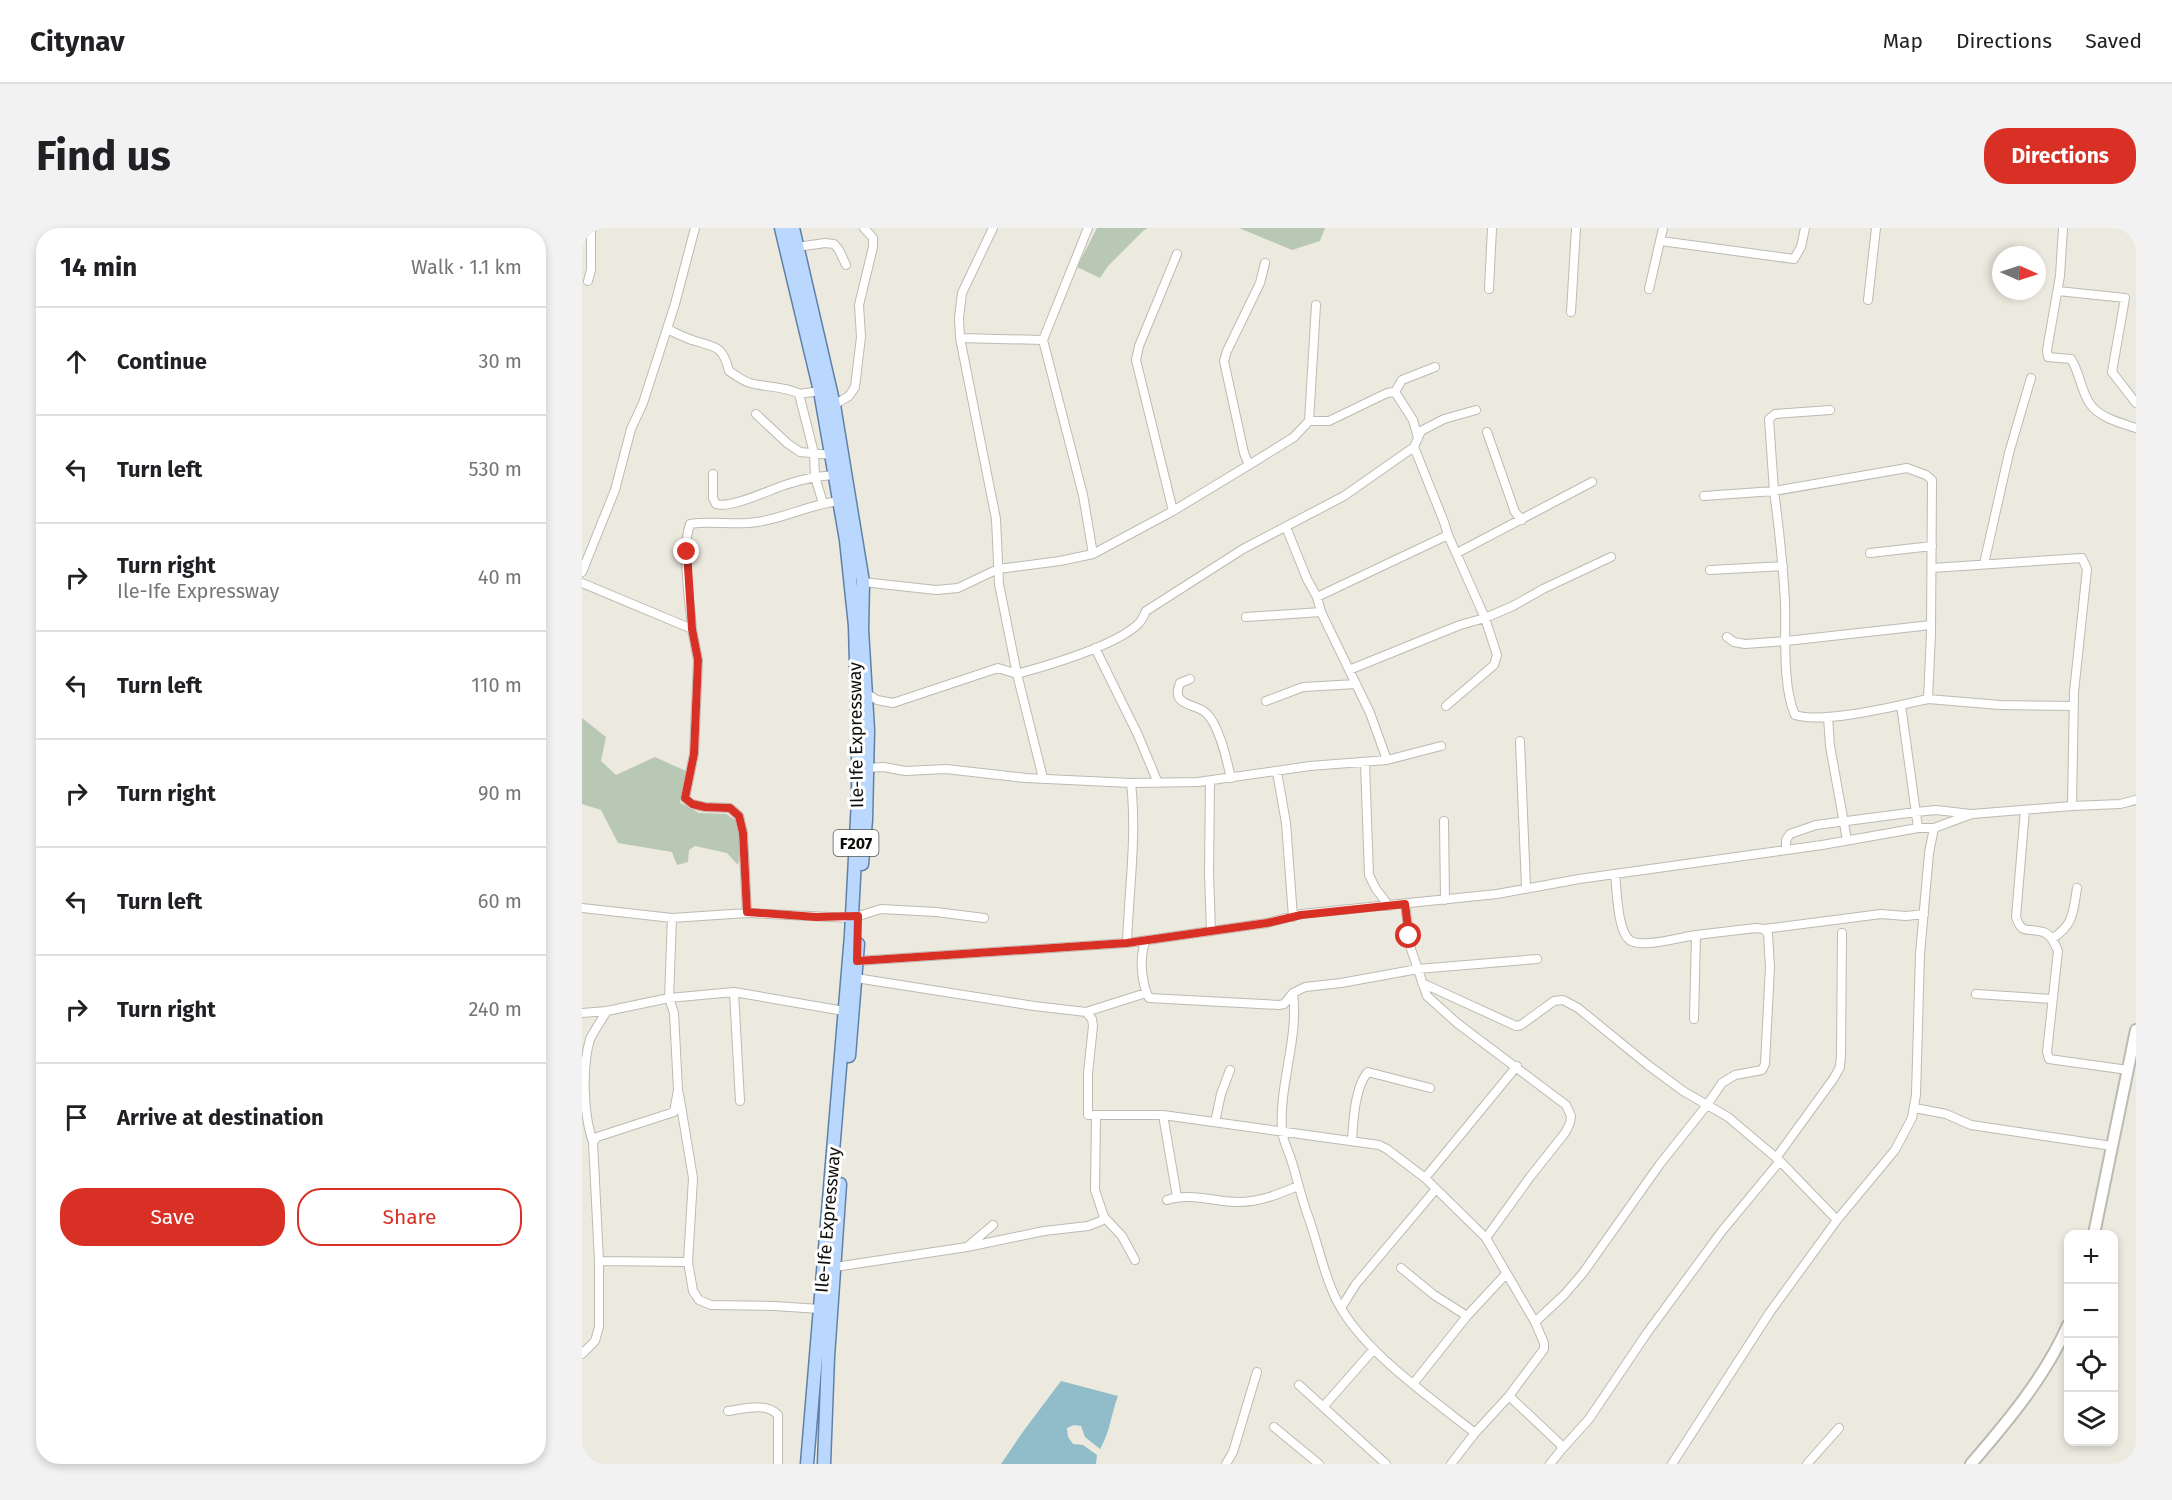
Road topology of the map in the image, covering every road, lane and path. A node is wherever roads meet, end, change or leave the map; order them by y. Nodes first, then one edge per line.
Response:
1 (591, 228) edge
2 (695, 228) edge
3 (781, 228) edge
4 (793, 228) edge
5 (864, 228) edge
6 (993, 228) edge
7 (1088, 228) edge
8 (1492, 228) edge
9 (1576, 228) edge
10 (1663, 228) edge
11 (1805, 228) edge
12 (1876, 228) edge
13 (2063, 228) edge
14 (1661, 241) junction
15 (797, 247) junction
16 (1177, 254) dead end
17 (1265, 263) dead end
18 (846, 265) dead end
19 (588, 280) dead end
20 (1489, 289) dead end
21 (1649, 289) dead end
22 (2058, 291) junction
23 (1868, 300) dead end
24 (1316, 305) dead end
25 (1571, 312) dead end
26 (667, 329) junction
27 (960, 338) junction
28 (1043, 340) junction
29 (1435, 367) dead end
30 (2031, 378) dead end
31 (820, 391) junction
32 (1395, 392) junction
33 (2133, 393) edge
34 (799, 394) junction
35 (2136, 403) edge
36 (834, 405) junction
37 (1476, 410) dead end
38 (1830, 410) dead end
39 (756, 414) dead end
40 (1309, 421) junction
41 (2136, 428) edge
42 (1487, 432) dead end
43 (1418, 438) junction
44 (1414, 447) junction
45 (814, 453) junction
46 (832, 455) junction
47 (1249, 465) junction
48 (713, 474) dead end
49 (834, 475) junction
50 (815, 477) junction
51 (1592, 482) dead end
52 (1774, 492) junction
53 (1704, 496) dead end
54 (840, 501) junction
55 (823, 503) junction
56 (1173, 511) junction
57 (1522, 520) junction
58 (1286, 527) junction
59 (1448, 535) junction
60 (1932, 546) junction
61 (1457, 553) junction
62 (1093, 554) junction
63 (1870, 554) dead end
64 (1611, 557) dead end
65 (1984, 564) junction
66 (1783, 566) junction
67 (1932, 568) junction
68 (999, 569) junction
69 (1710, 570) dead end
70 (582, 572) edge
71 (862, 582) junction
72 (582, 583) edge
73 (1317, 597) junction
74 (1321, 612) junction
75 (1246, 617) dead end
76 (1485, 618) junction
77 (1931, 625) junction
78 (692, 629) junction
79 (1727, 637) dead end
80 (1786, 641) junction
81 (1095, 648) junction
82 (1349, 670) junction
83 (1017, 674) junction
84 (1190, 679) dead end
85 (1356, 684) junction
86 (866, 693) junction
87 (1928, 699) junction
88 (1266, 701) dead end
89 (1901, 705) junction
90 (1446, 706) dead end
91 (2074, 706) junction
92 (1828, 717) junction
93 (862, 718) junction
94 (1520, 741) dead end
95 (1441, 746) dead end
96 (1387, 760) junction
97 (1365, 763) junction
98 (867, 768) junction
99 (1276, 772) junction
100 (1043, 778) junction
101 (1231, 778) junction
102 (1210, 781) junction
103 (1131, 783) junction
104 (1158, 783) junction
105 (2136, 801) edge
106 (2072, 806) junction
107 (2025, 810) junction
108 (1916, 812) junction
109 (1972, 814) junction
110 (1444, 821) dead end
111 (1843, 822) junction
112 (1918, 828) junction
113 (1934, 828) junction
114 (1847, 840) junction
115 (1786, 849) junction
116 (1615, 874) junction
117 (1526, 887) junction
118 (2077, 888) dead end
119 (1445, 900) junction
120 (1405, 904) junction
121 (1389, 906) junction
122 (582, 908) edge
123 (747, 912) junction
124 (1924, 914) junction
125 (855, 917) junction
126 (1293, 917) junction
127 (672, 918) junction
128 (984, 918) dead end
129 (1764, 929) junction
130 (1211, 932) junction
131 (1842, 933) dead end
132 (1696, 935) junction
133 (2052, 939) junction
134 (1146, 940) junction
135 (1127, 943) junction
136 (1537, 959) dead end
137 (857, 961) junction
138 (1418, 969) junction
139 (856, 978) junction
140 (1422, 983) junction
141 (734, 992) junction
142 (1146, 993) junction
143 (1293, 993) junction
144 (1976, 994) dead end
145 (669, 998) junction
146 (2053, 999) junction
147 (607, 1011) junction
148 (844, 1011) junction
149 (1086, 1012) junction
150 (582, 1013) edge
151 (1694, 1019) dead end
152 (2136, 1029) edge
153 (1516, 1066) junction
154 (1230, 1070) dead end
155 (2128, 1070) junction
156 (1430, 1088) dead end
157 (678, 1090) junction
158 (740, 1101) dead end
159 (1707, 1106) junction
160 (1915, 1108) junction
161 (1096, 1115) junction
162 (1163, 1115) junction
163 (1215, 1122) junction
164 (1282, 1131) junction
165 (1352, 1141) junction
166 (593, 1142) junction
167 (2112, 1146) junction
168 (1778, 1160) junction
169 (1425, 1178) junction
170 (1298, 1186) junction
171 (1436, 1189) junction
172 (1177, 1197) junction
173 (1167, 1200) dead end
174 (1104, 1217) junction
175 (1838, 1220) junction
176 (993, 1225) dead end
177 (2095, 1230) edge
178 (1486, 1238) junction
179 (967, 1247) junction
180 (1135, 1260) dead end
181 (599, 1261) junction
182 (688, 1262) junction
183 (835, 1267) junction
184 (1401, 1268) dead end
185 (1506, 1274) junction
186 (1341, 1308) junction
187 (1467, 1316) junction
188 (823, 1318) junction
189 (1535, 1322) junction
190 (2064, 1334) edge
191 (1374, 1348) junction
192 (582, 1354) edge
193 (823, 1356) junction
194 (1257, 1372) dead end
195 (1413, 1383) junction
196 (1299, 1385) dead end
197 (1509, 1396) junction
198 (1323, 1407) junction
199 (728, 1411) dead end
200 (1274, 1427) dead end
201 (1839, 1428) dead end
202 (1475, 1433) junction
203 (1562, 1449) junction
204 (778, 1464) edge
205 (807, 1464) edge
206 (824, 1464) edge
207 (1226, 1464) edge
208 (1319, 1464) edge
209 (1386, 1464) edge
210 (1451, 1464) edge
211 (1550, 1464) edge
212 (1672, 1464) edge
213 (1807, 1464) edge
214 (1971, 1464) edge

1 - 19 street
2 - 26 street
3 - 31 main road, Ile-Ife Expressway / F207
4 - 15 main road, Ile-Ife Expressway / F207
5 - 36 street
6 - 27 street
7 - 28 street
8 - 20 street
9 - 25 street
10 - 14 street
11 - 14 street
12 - 23 street
13 - 22 street
14 - 21 street
15 - 18 street
15 - 36 main road, Ile-Ife Expressway / F207
16 - 56 street
17 - 47 street
22 - 33 street
22 - 41 street
24 - 40 street
26 - 34 street
26 - 70 street
27 - 28 street
27 - 68 street
28 - 62 street
29 - 32 street
30 - 65 street
31 - 34 street
31 - 46 main road, Ile-Ife Expressway / F207
32 - 40 street
32 - 43 street
33 - 35 street
34 - 45 street
36 - 71 main road, Ile-Ife Expressway / F207
37 - 43 street
38 - 52 street
39 - 45 street
40 - 47 street
42 - 57 street
43 - 44 street
44 - 58 street
44 - 59 street
45 - 46 street
45 - 50 street
46 - 49 main road, Ile-Ife Expressway / F207
47 - 56 street
48 - 50 street
49 - 50 street
49 - 54 main road, Ile-Ife Expressway / F207
50 - 55 street
51 - 57 street
52 - 53 street
52 - 60 street
52 - 66 street
54 - 55 street
54 - 93 main road, Ile-Ife Expressway / F207
55 - 78 street
56 - 62 street
57 - 61 street
58 - 73 street
58 - 81 street
59 - 61 street
59 - 73 street
60 - 63 street
60 - 67 street
61 - 76 street
62 - 68 street
64 - 76 street
65 - 67 street
65 - 91 street
66 - 69 street
66 - 80 street
67 - 77 street
68 - 71 street
68 - 83 street
71 - 86 main road, Ile-Ife Expressway / F207
72 - 78 street
73 - 74 street
74 - 75 street
74 - 82 street
76 - 82 street
76 - 90 street
77 - 80 street
77 - 87 street
78 - 123 street
79 - 80 street
80 - 92 street
81 - 83 street
81 - 104 street
82 - 85 street
83 - 86 street
83 - 100 street
84 - 101 street
85 - 88 street
85 - 96 street
86 - 93 main road, Ile-Ife Expressway / F207
87 - 89 street
87 - 91 street
89 - 92 street
89 - 108 street
91 - 106 street
92 - 111 street
93 - 98 main road, Ile-Ife Expressway / F207
93 - 125 main road, Ile-Ife Expressway / F207
94 - 117 street
95 - 96 street
96 - 97 street
97 - 99 street
97 - 121 street
98 - 100 street
98 - 125 main road, Ile-Ife Expressway / F207
99 - 101 street
99 - 126 street
100 - 103 street
101 - 102 street
102 - 104 street
102 - 130 street
103 - 104 street
103 - 135 street
105 - 106 street
106 - 107 street
107 - 109 street
107 - 133 street
108 - 109 street
108 - 111 street
108 - 112 street
109 - 113 street
110 - 119 street
111 - 114 street
111 - 115 street
112 - 113 street
112 - 114 street
113 - 124 street
114 - 115 street
115 - 116 street
116 - 117 street
116 - 132 street
117 - 119 street
118 - 133 street
119 - 120 street
120 - 121 street
120 - 138 street
121 - 126 street
122 - 127 street
123 - 125 street
123 - 127 street
124 - 129 street
124 - 160 street
125 - 128 street
125 - 137 main road, Ile-Ife Expressway / F207
125 - 148 main road, Ile-Ife Expressway / F207
126 - 130 street
127 - 145 street
129 - 132 street
129 - 159 street
130 - 134 street
131 - 168 street
132 - 151 street
133 - 146 street
134 - 135 street
134 - 142 street
135 - 137 street
136 - 138 street
137 - 139 main road, Ile-Ife Expressway / F207
138 - 140 street
138 - 143 street
139 - 149 street
139 - 183 main road, Ile-Ife Expressway / F207
140 - 153 street
140 - 159 street
141 - 145 street
141 - 148 street
141 - 158 street
142 - 143 street
142 - 149 street
143 - 164 street
144 - 146 street
145 - 147 street
145 - 157 street
146 - 155 street
147 - 150 street
147 - 166 street
148 - 188 main road, Ile-Ife Expressway / F207
149 - 161 street
152 - 155 main road
153 - 169 street
153 - 178 street
154 - 163 street
155 - 167 main road
156 - 165 street
157 - 166 street
157 - 182 street
159 - 168 street
159 - 189 street
160 - 167 street
160 - 175 street
161 - 162 street
161 - 174 street
162 - 163 street
162 - 172 street
163 - 164 street
164 - 165 street
164 - 170 street
165 - 169 street
166 - 181 street
167 - 177 main road
168 - 175 street
168 - 203 street
169 - 171 street
170 - 172 street
170 - 186 street
171 - 178 street
171 - 186 street
172 - 173 street
174 - 179 street
174 - 180 street
175 - 212 street
176 - 179 street
178 - 185 street
179 - 183 street
181 - 182 street
181 - 192 street
182 - 188 street
183 - 188 main road, Ile-Ife Expressway / F207
184 - 187 street
185 - 187 street
185 - 189 street
186 - 191 street
187 - 195 street
188 - 193 main road, Ile-Ife Expressway / F207
189 - 197 street
190 - 214 main road
191 - 195 street
191 - 198 street
193 - 205 main road, Ile-Ife Expressway / F207
193 - 206 main road, Ile-Ife Expressway / F207
194 - 207 street
195 - 202 street
196 - 198 street
197 - 202 street
197 - 203 street
198 - 209 street
199 - 204 street
200 - 208 street
201 - 213 street
202 - 210 street
203 - 211 street

